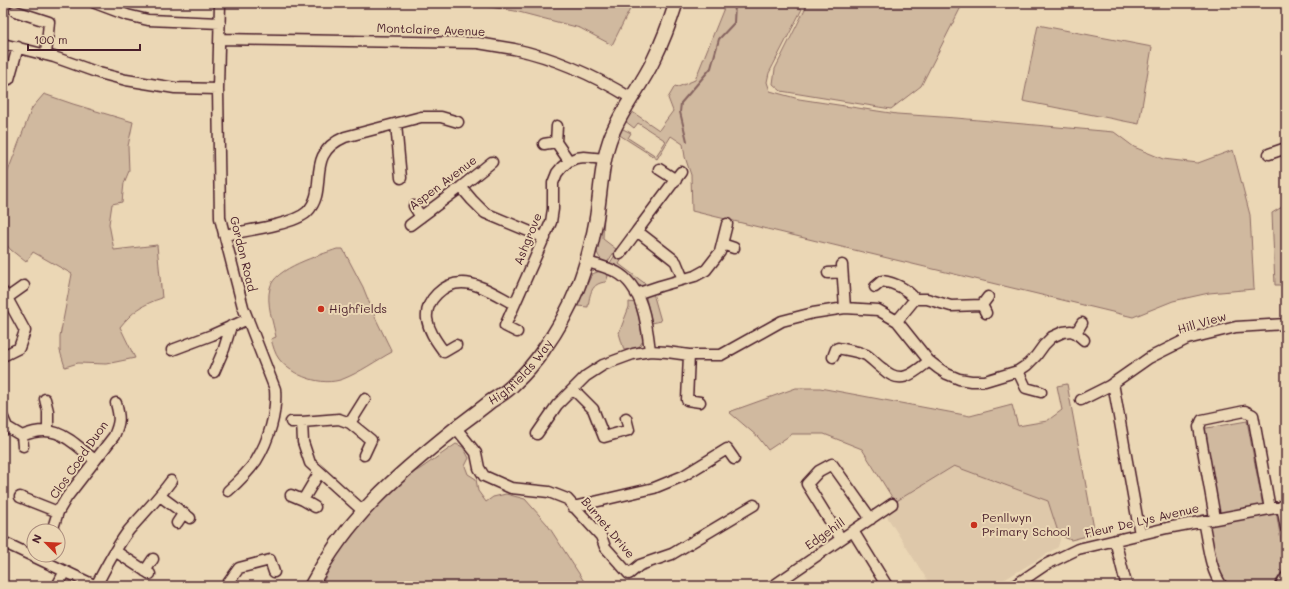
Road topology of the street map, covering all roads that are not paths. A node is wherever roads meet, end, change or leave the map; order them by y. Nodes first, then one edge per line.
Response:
1 (95, 3) edge
2 (220, 3) edge
3 (676, 3) edge
4 (15, 11) dead end
5 (220, 23) junction
6 (220, 39) junction
7 (3, 44) edge
8 (18, 47) junction
9 (46, 55) junction
10 (9, 79) dead end
11 (218, 89) junction
12 (631, 98) junction
13 (458, 122) dead end
14 (396, 124) junction
15 (557, 126) dead end
16 (556, 142) junction
17 (544, 144) dead end
18 (1286, 148) edge
19 (1269, 154) dead end
20 (605, 159) junction
21 (569, 161) junction
22 (492, 162) dead end
23 (659, 169) dead end
24 (401, 178) dead end
25 (461, 187) junction
26 (414, 206) dead end
27 (421, 217) junction
28 (727, 224) dead end
29 (410, 225) dead end
30 (637, 231) junction
31 (224, 235) junction
32 (545, 238) junction
33 (722, 244) junction
34 (734, 248) dead end
35 (620, 254) dead end
36 (587, 262) junction
37 (828, 273) dead end
38 (682, 279) junction
39 (879, 280) dead end
40 (24, 286) dead end
41 (636, 294) junction
42 (5, 295) edge
43 (915, 299) junction
44 (514, 304) junction
45 (985, 305) dead end
46 (845, 308) junction
47 (248, 319) junction
48 (897, 321) junction
49 (1082, 323) dead end
50 (1286, 324) edge
51 (231, 326) junction
52 (517, 332) dead end
53 (456, 345) dead end
54 (172, 350) dead end
55 (650, 351) junction
56 (689, 355) junction
57 (3, 356) edge
58 (833, 356) dead end
59 (929, 361) junction
60 (1018, 371) junction
61 (214, 372) dead end
62 (1113, 383) junction
63 (573, 389) junction
64 (1041, 392) dead end
65 (45, 399) dead end
66 (365, 399) dead end
67 (1081, 400) dead end
68 (700, 402) dead end
69 (116, 403) dead end
70 (3, 418) edge
71 (626, 418) dead end
72 (291, 422) dead end
73 (302, 422) junction
74 (350, 423) junction
75 (456, 428) junction
76 (48, 431) junction
77 (537, 434) dead end
78 (364, 455) dead end
79 (734, 459) dead end
80 (96, 460) junction
81 (319, 473) junction
82 (171, 481) dead end
83 (228, 491) dead end
84 (291, 495) dead end
85 (160, 496) junction
86 (20, 497) dead end
87 (303, 500) junction
88 (892, 504) dead end
89 (754, 505) dead end
90 (1284, 506) edge
91 (315, 507) dead end
92 (574, 507) junction
93 (1270, 509) junction
94 (363, 511) junction
95 (58, 512) junction
96 (871, 518) junction
97 (1215, 518) junction
98 (1203, 521) junction
99 (55, 523) edge
100 (177, 523) dead end
101 (1286, 528) edge
102 (853, 531) junction
103 (1140, 534) junction
104 (841, 539) junction
105 (1115, 540) junction
106 (3, 542) edge
107 (26, 551) edge
108 (115, 551) junction
109 (153, 559) dead end
110 (51, 563) edge
111 (65, 571) junction
112 (274, 572) dead end
113 (1286, 577) edge
114 (57, 586) edge
115 (96, 586) edge
116 (226, 586) edge
117 (311, 586) edge
118 (773, 586) edge
119 (887, 586) edge
120 (1014, 586) edge
121 (1128, 586) edge
122 (1222, 586) edge
123 (1280, 586) edge

1 - 5 street
2 - 5 street, Gordon Road
3 - 12 main road, Highfields Way
4 - 9 street
5 - 6 street, Gordon Road
6 - 11 street, Gordon Road
6 - 12 street, Montclaire Avenue
7 - 8 street
8 - 9 street
8 - 10 street
9 - 11 street
11 - 31 street, Gordon Road
12 - 20 main road, Highfields Way
13 - 14 street
14 - 24 street
14 - 31 street
15 - 16 street
16 - 17 street
16 - 21 street
18 - 19 street
20 - 21 street
20 - 36 main road, Highfields Way
21 - 32 street, Ashgrove
22 - 25 street, Aspen Avenue
23 - 30 street
25 - 27 street, Aspen Avenue
25 - 32 street
26 - 27 street
27 - 29 street, Aspen Avenue
28 - 33 street
30 - 35 street
30 - 38 street
31 - 47 street, Gordon Road
32 - 44 street, Ashgrove
33 - 34 street
33 - 38 street
36 - 41 street
36 - 75 main road, Highfields Way
37 - 46 street
38 - 41 street
39 - 43 street
40 - 42 street
41 - 55 street
42 - 57 street
43 - 45 street
43 - 48 street
44 - 52 street, Ashgrove
44 - 53 street
46 - 48 street
46 - 56 street
47 - 51 street
47 - 83 street, Gordon Road
48 - 59 street
49 - 60 street
50 - 62 street, Hill View
51 - 54 street
51 - 61 street
55 - 56 street
55 - 63 street
56 - 68 street
58 - 59 street
59 - 60 street
60 - 64 street
62 - 67 street, Hill View
62 - 103 street
63 - 71 street
63 - 77 street
65 - 76 street
66 - 74 street
69 - 80 street, Clos Coed Duon
70 - 76 street
72 - 73 street
73 - 74 street
73 - 81 street
74 - 78 street
75 - 92 street, Burnet Drive
75 - 94 main road, Highfields Way
76 - 80 street
79 - 92 street
80 - 95 street, Clos Coed Duon
81 - 87 street
81 - 94 street
82 - 85 street
84 - 87 street
85 - 100 street
85 - 108 street
86 - 95 street
87 - 91 street
88 - 96 street, Edgehill
89 - 92 street, Burnet Drive
90 - 93 street, Fleur De Lys Avenue
90 - 101 street
93 - 97 street, Fleur De Lys Avenue
93 - 97 street
94 - 117 main road, Highfields Way
95 - 99 street, Clos Coed Duon
96 - 102 street, Edgehill
96 - 104 street
97 - 98 street, Fleur De Lys Avenue
98 - 103 street, Fleur De Lys Avenue
98 - 122 street
102 - 104 street, Edgehill
102 - 119 street
103 - 105 street, Fleur De Lys Avenue
104 - 118 street, Edgehill
105 - 120 street, Fleur De Lys Avenue
105 - 121 street
106 - 107 street
108 - 109 street
108 - 115 street
110 - 111 street
111 - 114 street
111 - 115 street
112 - 116 street
113 - 123 street

